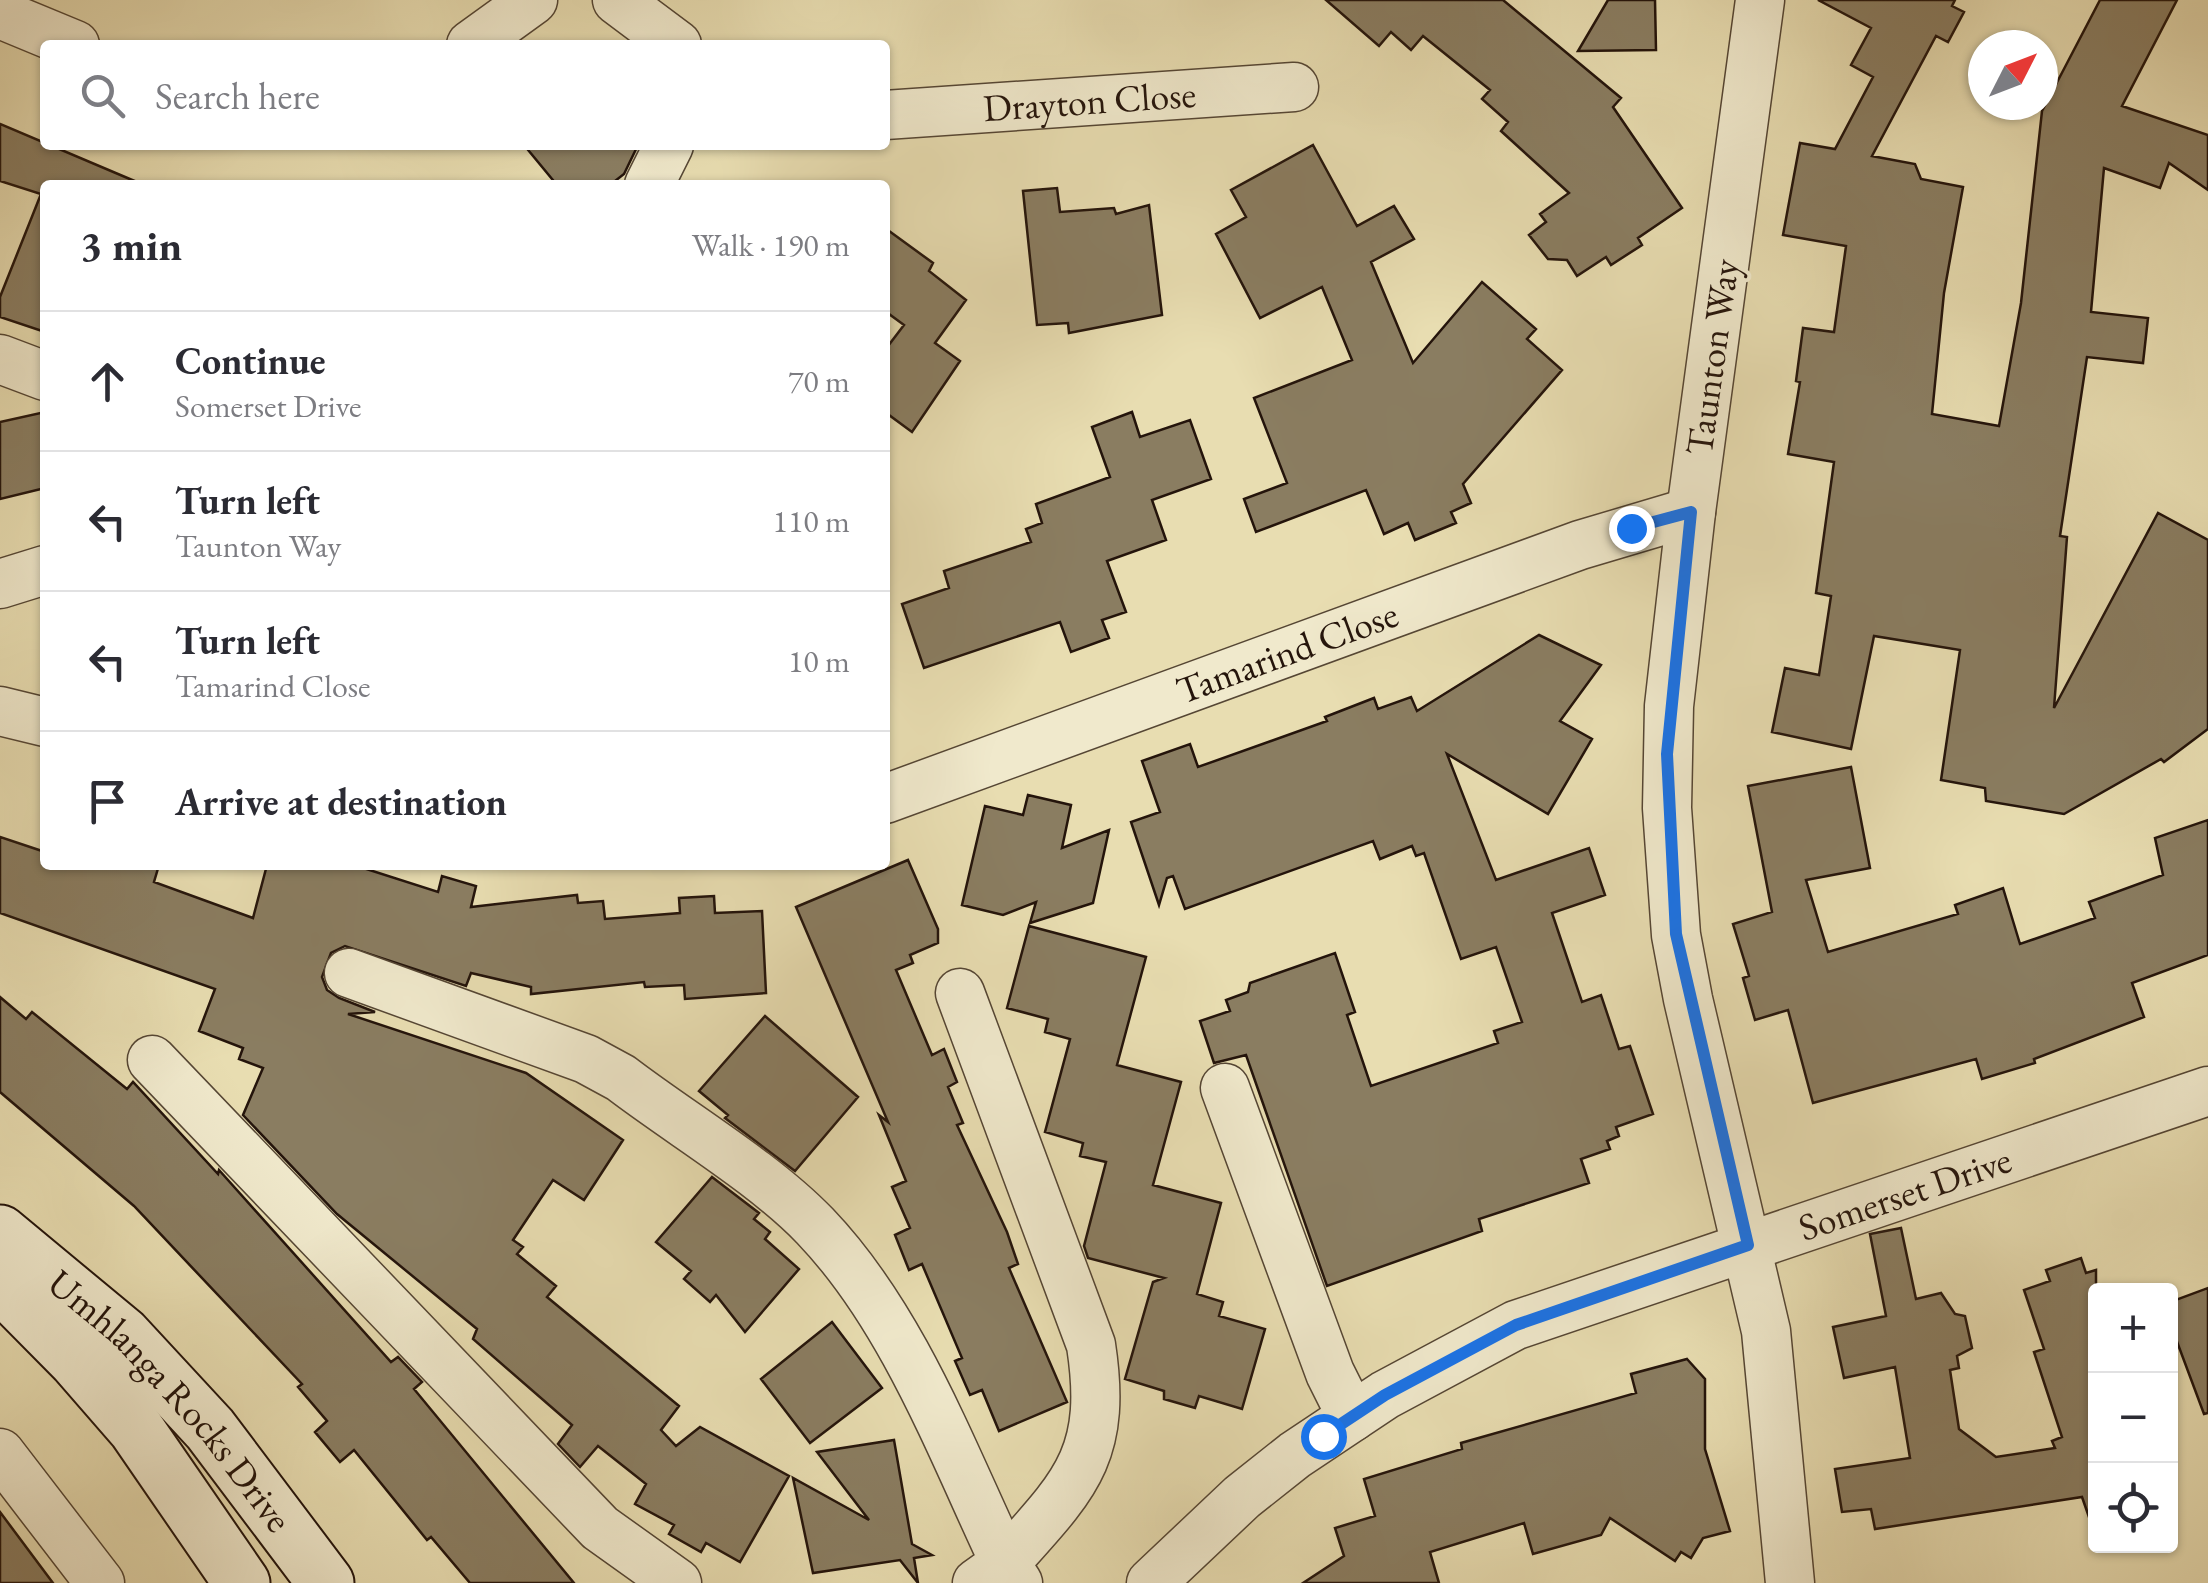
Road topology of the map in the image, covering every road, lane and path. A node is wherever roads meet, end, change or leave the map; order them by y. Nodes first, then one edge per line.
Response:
1 (533, 0) edge
2 (617, 0) edge
3 (1760, 0) edge
4 (0, 14) edge
5 (63, 40) edge
6 (478, 40) edge
7 (669, 40) edge
8 (1294, 87) dead end
9 (890, 116) edge
10 (667, 150) edge
11 (652, 180) edge
12 (0, 359) edge
13 (40, 374) edge
14 (1691, 512) junction
15 (40, 572) edge
16 (0, 584) edge
17 (0, 711) edge
18 (40, 721) edge
19 (890, 797) edge
20 (348, 972) dead end
21 (960, 993) dead end
22 (152, 1060) dead end
23 (1225, 1088) dead end
24 (2208, 1091) edge
25 (0, 1232) edge
26 (1748, 1245) junction
27 (0, 1283) edge
28 (1352, 1416) junction
29 (0, 1453) edge
30 (1000, 1576) edge
31 (100, 1583) edge
32 (242, 1583) edge
33 (326, 1583) edge
34 (677, 1583) edge
35 (1151, 1583) edge
36 (1790, 1583) edge

1 - 6 street
2 - 7 street
3 - 14 street, Taunton Way
4 - 5 street
8 - 9 street, Drayton Close
10 - 11 street
12 - 13 street
14 - 19 street, Tamarind Close
14 - 26 street, Taunton Way
15 - 16 street
17 - 18 street
20 - 30 street
21 - 30 street
22 - 34 street
23 - 28 street
24 - 26 street, Somerset Drive
25 - 33 main road, Umhlanga Rocks Drive
26 - 28 street, Somerset Drive
26 - 36 street, Taunton Way
27 - 32 main road, Umhlanga Rocks Drive
28 - 35 street, Somerset Drive
29 - 31 street

